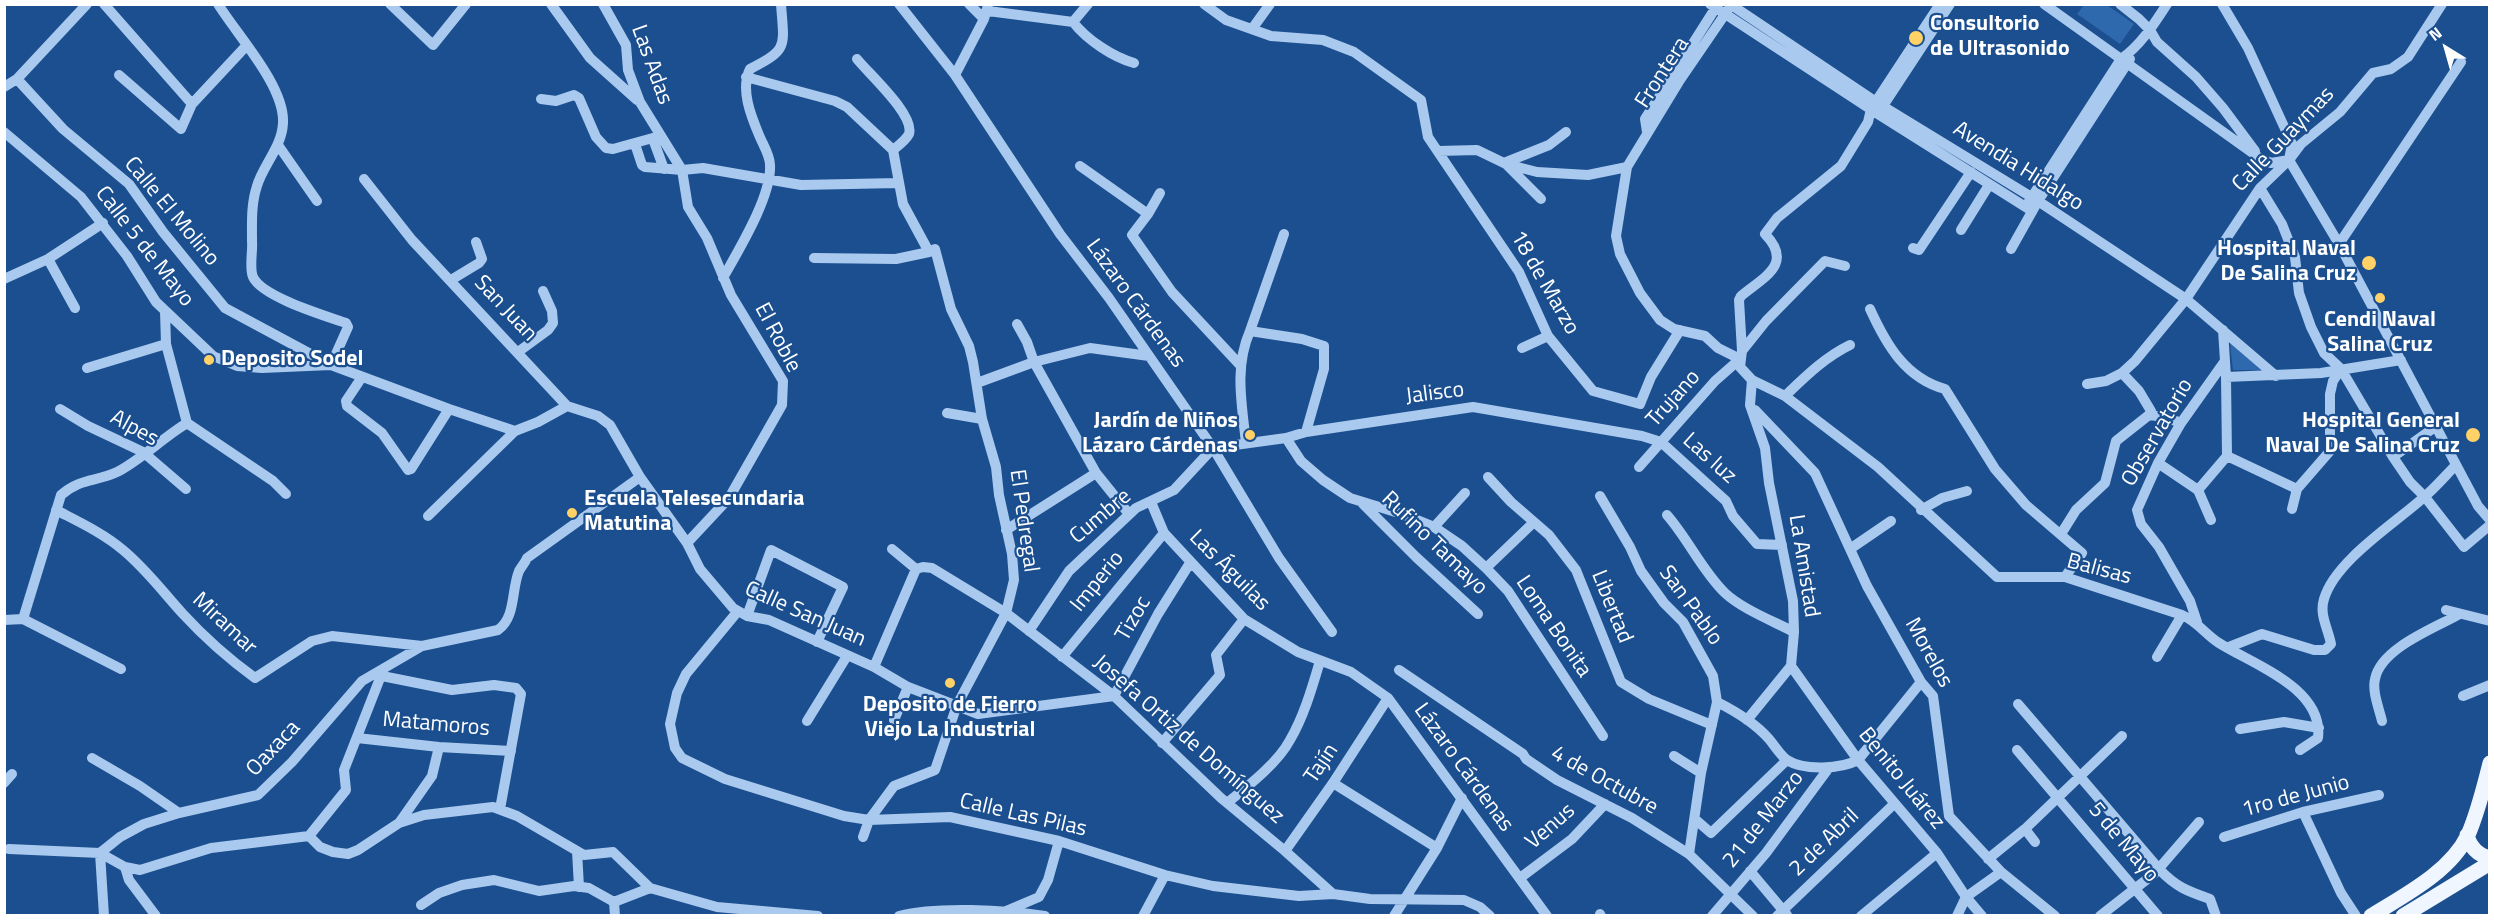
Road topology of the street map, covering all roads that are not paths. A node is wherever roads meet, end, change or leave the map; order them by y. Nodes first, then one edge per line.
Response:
1 (87, 4) edge
2 (104, 4) edge
3 (218, 4) edge
4 (390, 4) edge
5 (466, 4) edge
6 (551, 4) edge
7 (603, 4) edge
8 (782, 4) edge
9 (899, 4) edge
10 (969, 4) edge
11 (1088, 4) edge
12 (1204, 4) edge
13 (1270, 4) edge
14 (1940, 4) edge
15 (1950, 4) edge
16 (2044, 4) edge
17 (2120, 4) edge
18 (2166, 4) edge
19 (2222, 4) edge
20 (2442, 4) edge
21 (1723, 7) edge
22 (987, 11) edge
23 (1073, 22) junction
24 (1252, 29) junction
25 (2150, 30) junction
26 (247, 45) junction
27 (857, 59) dead end
28 (2125, 61) junction
29 (2461, 62) dead end
30 (1134, 63) dead end
31 (119, 75) dead end
32 (955, 75) junction
33 (746, 77) junction
34 (17, 79) junction
35 (4, 87) edge
36 (541, 99) dead end
37 (640, 102) junction
38 (192, 104) junction
39 (1877, 108) junction
40 (4, 132) edge
41 (1566, 132) dead end
42 (656, 137) junction
43 (635, 144) junction
44 (278, 145) junction
45 (893, 150) junction
46 (1438, 151) junction
47 (2261, 159) junction
48 (2289, 160) junction
49 (1505, 164) junction
50 (1080, 166) dead end
51 (1627, 167) junction
52 (664, 169) junction
53 (682, 170) junction
54 (1971, 172) junction
55 (364, 179) dead end
56 (769, 179) junction
57 (898, 183) junction
58 (1989, 185) junction
59 (2260, 188) junction
60 (1160, 193) dead end
61 (1541, 199) dead end
62 (317, 201) dead end
63 (2032, 204) junction
64 (1148, 214) junction
65 (103, 223) junction
66 (1961, 230) dead end
67 (1284, 234) dead end
68 (476, 242) dead end
69 (2339, 244) junction
70 (1913, 248) dead end
71 (2011, 249) dead end
72 (929, 252) junction
73 (814, 258) dead end
74 (48, 259) junction
75 (1845, 266) dead end
76 (4, 279) edge
77 (723, 279) junction
78 (451, 280) junction
79 (543, 291) dead end
80 (2186, 299) junction
81 (75, 308) dead end
82 (1870, 309) dead end
83 (165, 311) junction
84 (1017, 324) dead end
85 (1680, 330) junction
86 (2223, 330) junction
87 (1250, 331) junction
88 (1548, 336) junction
89 (166, 344) junction
90 (1850, 345) dead end
91 (1522, 348) dead end
92 (518, 352) junction
93 (1741, 355) junction
94 (1149, 356) junction
95 (2401, 360) junction
96 (2225, 361) junction
97 (1034, 362) junction
98 (331, 365) junction
99 (1241, 366) junction
100 (87, 368) dead end
101 (2341, 369) junction
102 (2121, 373) junction
103 (2276, 376) junction
104 (362, 377) junction
105 (2226, 377) junction
106 (1752, 381) junction
107 (977, 382) junction
108 (2087, 384) dead end
109 (1785, 396) junction
110 (1750, 405) junction
111 (567, 406) junction
112 (60, 409) dead end
113 (449, 409) junction
114 (947, 413) dead end
115 (2149, 416) junction
116 (982, 419) junction
117 (187, 423) junction
118 (2181, 423) junction
119 (2435, 427) junction
120 (514, 430) junction
121 (1306, 432) junction
122 (1286, 438) junction
123 (1661, 442) junction
124 (1246, 443) junction
125 (1213, 448) junction
126 (144, 452) junction
127 (2226, 456) junction
128 (2393, 458) junction
129 (2158, 463) junction
130 (2456, 465) junction
131 (1639, 467) dead end
132 (1096, 473) junction
133 (640, 477) junction
134 (1488, 477) dead end
135 (186, 489) dead end
136 (2297, 489) junction
137 (2198, 490) junction
138 (1966, 491) dead end
139 (1465, 493) dead end
140 (286, 494) dead end
141 (1600, 496) dead end
142 (2425, 497) junction
143 (1151, 502) junction
144 (1363, 503) junction
145 (2292, 509) dead end
146 (56, 510) junction
147 (1921, 510) junction
148 (1129, 514) junction
149 (1667, 515) dead end
150 (428, 516) dead end
151 (2211, 520) dead end
152 (2490, 520) edge
153 (1891, 521) dead end
154 (1534, 522) junction
155 (2490, 525) edge
156 (1434, 528) junction
157 (1006, 530) junction
158 (1164, 532) junction
159 (2061, 534) junction
160 (687, 543) junction
161 (1782, 545) junction
162 (892, 549) dead end
163 (1850, 549) junction
164 (1190, 563) junction
165 (1486, 568) junction
166 (916, 569) junction
167 (2066, 577) junction
168 (2446, 610) dead end
169 (1006, 613) junction
170 (743, 614) junction
171 (1478, 614) dead end
172 (2460, 614) junction
173 (2182, 615) junction
174 (23, 619) junction
175 (1244, 619) junction
176 (4, 620) edge
177 (2490, 621) edge
178 (2197, 622) junction
179 (1029, 631) junction
180 (1332, 632) dead end
181 (1794, 632) junction
182 (817, 642) junction
183 (422, 646) junction
184 (2229, 647) junction
185 (847, 656) junction
186 (1062, 657) junction
187 (2157, 657) dead end
188 (1325, 663) junction
189 (1791, 666) junction
190 (874, 667) junction
191 (121, 669) dead end
192 (1399, 670) dead end
193 (383, 672) junction
194 (1921, 682) junction
195 (2490, 685) edge
196 (908, 687) junction
197 (1114, 696) junction
198 (2463, 696) dead end
199 (1388, 698) junction
200 (1717, 702) junction
201 (2018, 704) dead end
202 (957, 705) junction
203 (894, 720) dead end
204 (1747, 720) junction
205 (807, 721) dead end
206 (2382, 721) dead end
207 (1712, 725) junction
208 (2319, 728) junction
209 (2240, 729) dead end
210 (1603, 736) dead end
211 (2122, 736) dead end
212 (357, 738) junction
213 (1162, 743) junction
214 (439, 747) junction
215 (2017, 750) dead end
216 (2300, 750) dead end
217 (511, 751) junction
218 (1674, 756) dead end
219 (92, 759) dead end
220 (1787, 760) junction
221 (1858, 760) junction
222 (2490, 763) edge
223 (1828, 769) junction
224 (1701, 773) junction
225 (2079, 778) junction
226 (1333, 783) junction
227 (2379, 795) dead end
228 (2058, 797) junction
229 (1462, 798) junction
230 (1227, 803) junction
231 (1605, 804) junction
232 (1894, 804) junction
233 (500, 809) junction
234 (2303, 812) junction
235 (179, 813) junction
236 (869, 820) junction
237 (1696, 820) junction
238 (2199, 822) dead end
239 (399, 823) junction
240 (2025, 829) junction
241 (2467, 835) junction
242 (309, 836) junction
243 (863, 837) dead end
244 (2224, 837) dead end
245 (1059, 841) junction
246 (2035, 843) dead end
247 (1437, 848) junction
248 (9, 849) dead end
249 (577, 851) junction
250 (1285, 851) junction
251 (100, 853) junction
252 (1937, 853) junction
253 (1689, 854) junction
254 (2490, 858) edge
255 (1988, 859) junction
256 (2490, 863) edge
257 (125, 867) junction
258 (2159, 869) junction
259 (1750, 871) junction
260 (2001, 872) junction
261 (1165, 875) junction
262 (1520, 878) junction
263 (579, 887) junction
264 (650, 888) junction
265 (2136, 888) junction
266 (1333, 894) junction
267 (1731, 894) junction
268 (1966, 897) junction
269 (1405, 899) junction
270 (614, 902) junction
271 (421, 904) dead end
272 (715, 911) edge
273 (1003, 912) junction
274 (915, 913) edge
275 (1783, 914) edge
276 (104, 915) edge
277 (156, 915) edge
278 (615, 915) edge
279 (818, 915) edge
280 (899, 915) edge
281 (1032, 915) edge
282 (1045, 915) edge
283 (1143, 915) edge
284 (1394, 915) edge
285 (1490, 915) edge
286 (1547, 915) edge
287 (1712, 915) edge
288 (1753, 915) edge
289 (1861, 915) edge
290 (1957, 915) edge
291 (1982, 915) edge
292 (2055, 915) edge
293 (2100, 915) edge
294 (2158, 915) edge
295 (2216, 915) edge
296 (2356, 915) edge
297 (2371, 915) edge
298 (2403, 915) edge

1 - 34 street
2 - 38 street
3 - 26 street
4 - 5 street
6 - 37 street
7 - 37 street, Las Adas
8 - 33 street
9 - 32 street, Lázaro Cárdenas
10 - 22 street
11 - 23 street
12 - 24 street, 18 de Marzo
13 - 24 street
14 - 39 street
15 - 39 street
16 - 28 street
17 - 25 street
18 - 25 street
19 - 48 street
20 - 48 street, Calle Guaymas
21 - 39 street, Avendia Hidalgo
21 - 51 street, Frontera
22 - 23 street
22 - 32 street
23 - 30 street
24 - 46 street, 18 de Marzo
25 - 28 street
25 - 47 street
26 - 38 street
26 - 44 street
27 - 45 street
28 - 47 street
28 - 63 street
29 - 69 street
31 - 38 street
32 - 94 street, Lázaro Cárdenas
33 - 45 street
33 - 56 street
34 - 35 street
34 - 98 street, Calle El Molino
36 - 43 street
37 - 42 street, Las Adas
39 - 54 street, Avendia Hidalgo
39 - 63 street, Avendia Hidalgo
39 - 93 street
40 - 65 street, Calle 5 de Mayo
41 - 49 street
42 - 43 street
42 - 52 street
42 - 53 street, Las Adas
43 - 52 street
44 - 62 street
44 - 98 street
45 - 57 street, El Pedregal
46 - 49 street
46 - 88 street, 18 de Marzo
47 - 48 street
48 - 59 street, Calle Guaymas
48 - 69 street
49 - 51 street
49 - 61 street
50 - 64 street
51 - 85 street, Frontera
52 - 53 street
53 - 56 street
53 - 77 street, El Roble
54 - 58 street, Avendia Hidalgo
54 - 70 street
55 - 78 street, San Juan
56 - 57 street
56 - 77 street
57 - 72 street, El Pedregal
58 - 63 street, Avendia Hidalgo
58 - 66 street
59 - 80 street, Calle Guaymas
59 - 101 street
60 - 64 street
63 - 71 street
63 - 80 street, Avendia Hidalgo
64 - 99 street
65 - 74 street
65 - 83 street, Calle 5 de Mayo
67 - 87 street
68 - 78 street
69 - 95 street
72 - 73 street
72 - 107 street, El Pedregal
74 - 76 street
74 - 81 street
75 - 93 street, Trujano
77 - 160 street, El Roble
78 - 92 street, San Juan
79 - 92 street
80 - 86 street, Avendia Hidalgo
80 - 102 street, Calle Guaymas
82 - 159 street
83 - 89 street
83 - 98 street, Calle 5 de Mayo
84 - 97 street
85 - 88 street, 18 de Marzo
85 - 93 street, Frontera
86 - 96 street
86 - 103 street, Avendia Hidalgo
87 - 99 street
87 - 121 street
88 - 91 street
89 - 100 street
89 - 117 street
90 - 109 street
92 - 111 street, San Juan
93 - 106 street
93 - 123 street, Trujano
94 - 97 street
94 - 125 street, Lázaro Cárdenas
95 - 101 street
95 - 119 street
96 - 105 street
96 - 118 street, Observatorio
97 - 107 street
97 - 132 street
98 - 104 street, Calle 5 de Mayo
99 - 124 street
101 - 103 street
101 - 128 street
101 - 136 street
102 - 108 street, Calle Guaymas
102 - 115 street
103 - 105 street
104 - 113 street, Calle 5 de Mayo
104 - 113 street
105 - 127 street
106 - 109 street, Balisas
106 - 110 street
107 - 116 street, El Pedregal
109 - 147 street, Balisas
110 - 161 street, La Amistad
110 - 163 street, Morelos
111 - 120 street
111 - 133 street, Calle San Juan
112 - 126 street, Alpes
113 - 120 street, Calle 5 de Mayo
114 - 116 street
115 - 118 street
115 - 159 street
116 - 157 street, El Pedregal
117 - 126 street
117 - 140 street
118 - 129 street, Observatorio
119 - 128 street
119 - 130 street
120 - 150 street
121 - 122 street, Jalisco
121 - 123 street, Jalisco
122 - 124 street, Jalisco
122 - 144 street
123 - 131 street, Trujano
123 - 161 street, Las luz
124 - 125 street, Jalisco
125 - 143 street, Cumbre
125 - 180 street, Lázaro Cárdenas
126 - 135 street, Alpes
126 - 146 street
127 - 136 street
127 - 137 street
128 - 142 street
129 - 137 street
129 - 178 street, Observatorio
130 - 142 street
130 - 152 street
132 - 148 street
132 - 157 street
133 - 160 street, Calle San Juan
133 - 183 street
134 - 154 street, Libertad
136 - 145 street
137 - 151 street
138 - 147 street
139 - 156 street
141 - 200 street, San Pablo
142 - 155 street
142 - 184 street
143 - 148 street, Cumbre
143 - 158 street, Las Águilas
144 - 156 street, Loma Bonita
144 - 171 street, Rufino Tamayo
146 - 174 street
146 - 183 street, Miramar
147 - 167 street, Balisas
148 - 179 street, Cumbre
149 - 181 street
153 - 163 street
154 - 165 street
154 - 207 street, Libertad
156 - 165 street, Loma Bonita
157 - 169 street, El Pedregal
158 - 164 street, Las Águilas
158 - 186 street, Imperio
159 - 167 street
160 - 170 street, Calle San Juan
161 - 181 street, La Amistad
162 - 166 street, Josefa Ortiz de Domínguez
163 - 194 street, Morelos
164 - 175 street, Las Águilas
164 - 197 street, Tizoc
165 - 210 street, Loma Bonita
166 - 169 street, Josefa Ortiz de Domínguez
166 - 190 street
167 - 173 street, Balisas
168 - 172 street
169 - 179 street, Josefa Ortiz de Domínguez
169 - 202 street, El Pedregal
170 - 182 street, Calle San Juan
170 - 182 street, Calle Las Pilas
170 - 236 street, Calle Las Pilas
172 - 177 street
172 - 206 street
173 - 178 street, Balisas
173 - 187 street
174 - 176 street
174 - 191 street
175 - 188 street, Las Águilas
175 - 213 street
178 - 184 street, Balisas
179 - 186 street, Josefa Ortiz de Domínguez
181 - 189 street, La Amistad
182 - 185 street, Calle San Juan
183 - 193 street, Oaxaca
184 - 208 street, Balisas
185 - 190 street, Calle San Juan
185 - 205 street
186 - 197 street, Josefa Ortiz de Domínguez
188 - 199 street, Lázaro Cárdenas
188 - 230 street
189 - 204 street
189 - 221 street, Benito Juárez
190 - 196 street, Calle San Juan
192 - 231 street, 4 de Octubre
193 - 212 street
193 - 217 street
193 - 235 street, Oaxaca
194 - 221 street
194 - 255 street, Morelos
195 - 198 street
196 - 202 street, Calle San Juan
196 - 203 street
197 - 202 street, Calle San Juan
197 - 213 street, Josefa Ortiz de Domínguez
199 - 226 street, Tajín
199 - 229 street, Lázaro Cárdenas
200 - 204 street
200 - 207 street, San Pablo
201 - 225 street
202 - 236 street, El Pedregal
204 - 220 street
207 - 224 street, San Pablo
208 - 209 street
208 - 216 street
211 - 225 street
212 - 214 street, Matamoros
212 - 242 street
213 - 230 street, Josefa Ortiz de Domínguez
214 - 217 street, Matamoros
214 - 239 street
215 - 228 street, 5 de Mayo
217 - 233 street
218 - 224 street
219 - 235 street
220 - 223 street
220 - 237 street
221 - 223 street
221 - 232 street, Benito Juárez
222 - 241 main road
223 - 259 street, 21 de Marzo
224 - 237 street, San Pablo
225 - 228 street
225 - 258 street
226 - 247 street
226 - 250 street, Tajín
227 - 234 street, 1ro de Junio
228 - 240 street
228 - 265 street, 5 de Mayo
229 - 247 street
229 - 262 street, Lázaro Cárdenas
230 - 250 street, Josefa Ortiz de Domínguez
231 - 253 street, 4 de Octubre
231 - 262 street, Venus
232 - 252 street, Benito Juárez
232 - 275 street, 2 de Abril
233 - 239 street
233 - 249 street
234 - 244 street, 1ro de Junio
234 - 296 street
235 - 251 street, Oaxaca
236 - 243 street, El Pedregal
236 - 245 street, Calle Las Pilas
237 - 253 street, San Pablo
238 - 258 street
239 - 242 street
240 - 246 street
240 - 255 street
241 - 254 main road
241 - 297 main road
242 - 257 street
245 - 261 street, Calle Las Pilas
245 - 273 street
247 - 269 street
248 - 251 street
249 - 263 street
249 - 264 street
250 - 266 street, Josefa Ortiz de Domínguez
251 - 257 street
251 - 276 street
252 - 268 street, Benito Juárez
252 - 289 street
253 - 267 street, 4 de Octubre
255 - 260 street, Morelos
256 - 298 main road
257 - 277 street
258 - 265 street
258 - 295 street
259 - 267 street, 21 de Marzo
259 - 275 street
260 - 268 street
260 - 292 street, Morelos
261 - 266 street, Calle Las Pilas
261 - 283 street
262 - 286 street, Lázaro Cárdenas
263 - 270 street
263 - 271 street
264 - 270 street
264 - 272 street
265 - 293 street
265 - 294 street, 5 de Mayo
266 - 269 street, Calle Las Pilas
267 - 287 street, 21 de Marzo
267 - 288 street, 4 de Octubre
268 - 290 street
268 - 291 street, Benito Juárez
269 - 284 street
269 - 285 street, Calle Las Pilas
270 - 278 street
272 - 279 street
273 - 274 street
273 - 281 street
274 - 280 street
281 - 282 street

